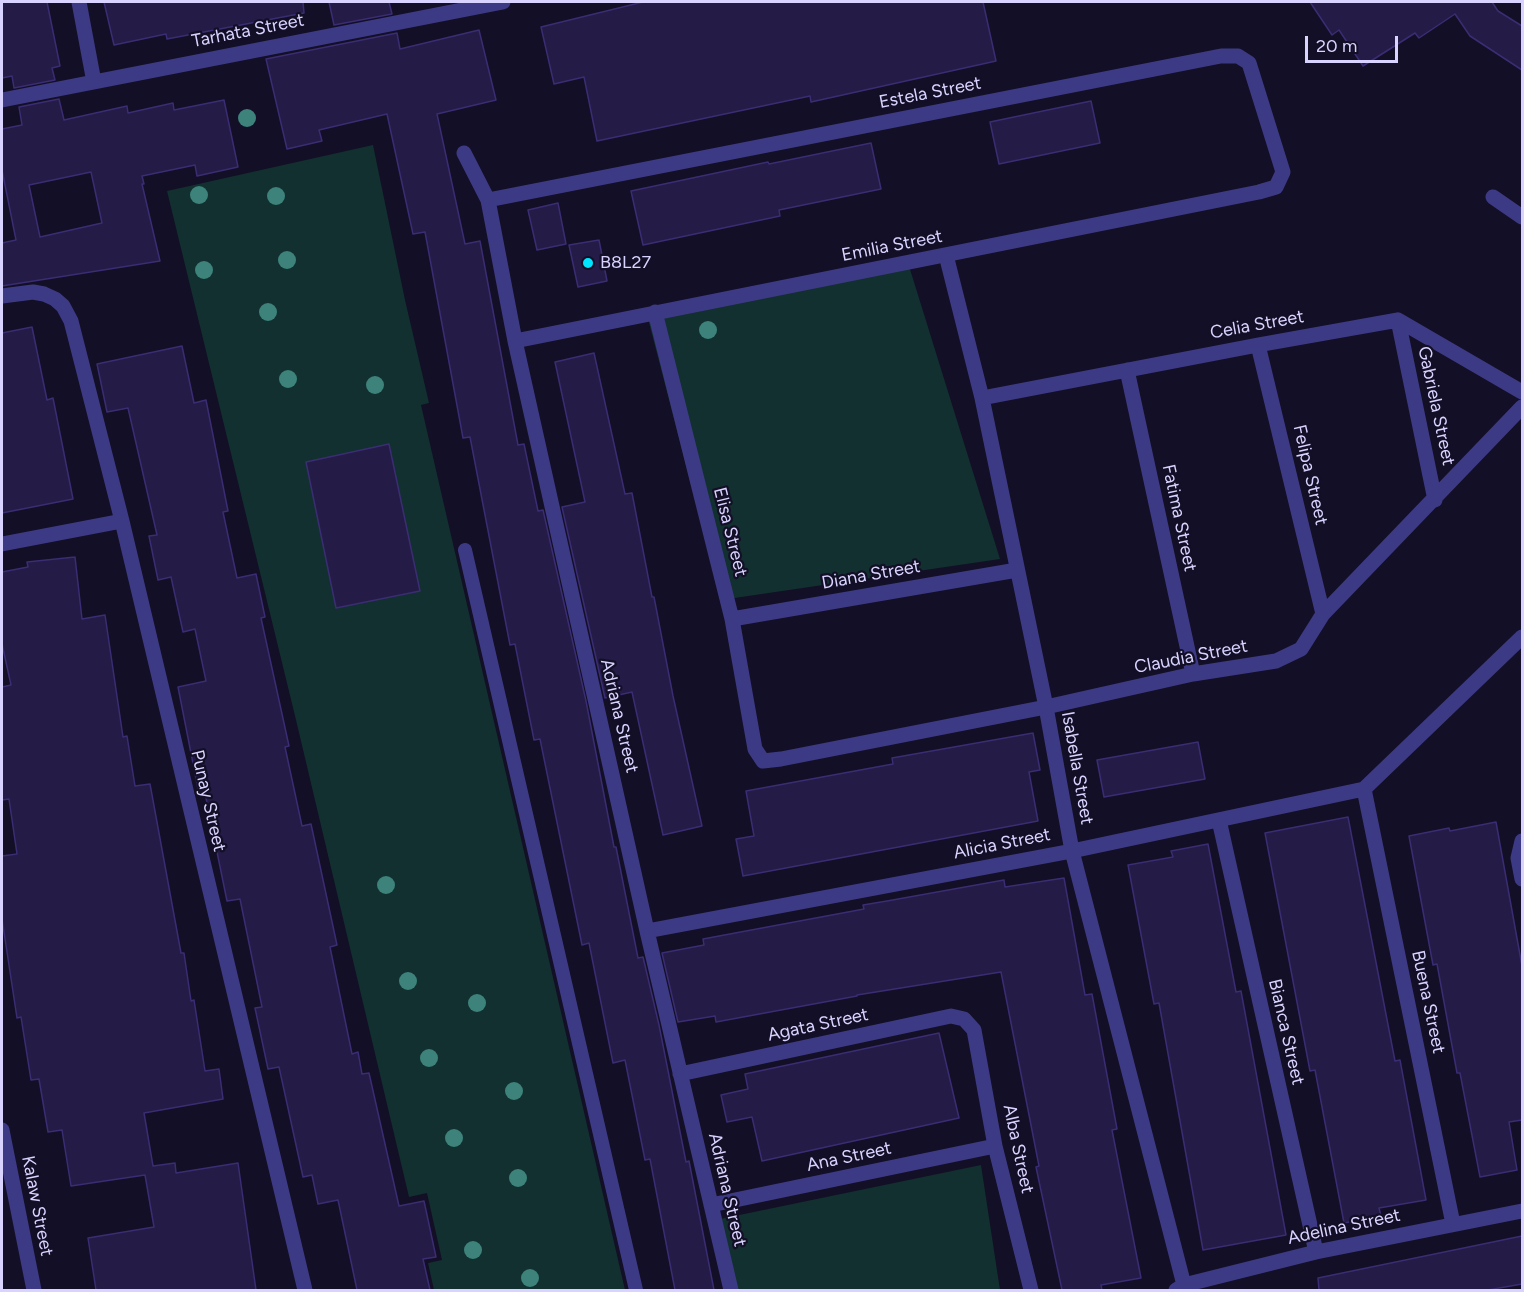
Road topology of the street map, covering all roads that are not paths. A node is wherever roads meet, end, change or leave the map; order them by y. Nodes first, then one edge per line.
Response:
1 (78, 2) edge
2 (503, 2) edge
3 (469, 5) edge
4 (94, 82) junction
5 (2, 100) edge
6 (464, 153) dead end
7 (1276, 187) joint
8 (1493, 197) dead end
9 (488, 200) junction
10 (1522, 217) edge
11 (946, 255) junction
12 (2, 296) edge
13 (655, 312) junction
14 (1398, 320) junction
15 (515, 341) junction
16 (1258, 345) junction
17 (1127, 370) junction
18 (1522, 392) edge
19 (982, 398) junction
20 (1522, 407) edge
21 (1435, 500) junction
22 (122, 521) junction
23 (2, 544) edge
24 (465, 550) dead end
25 (1017, 570) junction
26 (1323, 614) junction
27 (732, 619) junction
28 (1522, 637) edge
29 (1193, 674) junction
30 (1046, 707) junction
31 (763, 761) joint
32 (1364, 789) junction
33 (1219, 820) junction
34 (1522, 841) edge
35 (1072, 850) junction
36 (1522, 879) edge
37 (647, 932) junction
38 (964, 1019) joint
39 (680, 1074) junction
40 (2, 1130) edge
41 (995, 1146) junction
42 (711, 1205) junction
43 (1522, 1211) edge
44 (1453, 1224) junction
45 (1316, 1252) junction
46 (1184, 1289) edge
47 (34, 1290) edge
48 (305, 1290) edge
49 (636, 1290) edge
50 (731, 1290) edge
51 (1031, 1290) edge

1 - 4 street
2 - 3 street, Tarhata Street
3 - 4 street, Tarhata Street
4 - 5 street, Tarhata Street
6 - 9 street, Adriana Street
7 - 9 street, Estela Street
7 - 11 street, Emilia Street
8 - 10 street
9 - 15 street, Adriana Street
11 - 13 street, Emilia Street
11 - 19 street, Isabella Street
12 - 22 street, Punay Street
13 - 15 street, Emilia Street
13 - 27 street, Elisa Street
14 - 16 street, Celia Street
14 - 18 street
14 - 21 street, Gabriela Street
15 - 37 street, Adriana Street
16 - 17 street, Celia Street
16 - 26 street, Felipa Street
17 - 19 street, Celia Street
17 - 29 street, Fatima Street
19 - 25 street, Isabella Street
20 - 21 street, Claudia Street
21 - 26 street, Claudia Street
22 - 23 street
22 - 48 street, Punay Street
24 - 49 lane
25 - 27 street, Diana Street
25 - 30 street, Isabella Street
26 - 29 street, Claudia Street
27 - 31 street, Elisa Street
28 - 32 street
29 - 30 street, Claudia Street
30 - 31 street, Claudia Street
30 - 35 street, Isabella Street
32 - 33 street, Alicia Street
32 - 44 street, Buena Street
33 - 35 street, Alicia Street
33 - 45 street, Bianca Street
34 - 36 street
35 - 37 street, Alicia Street
35 - 46 street, Isabella Street
37 - 39 street, Adriana Street
38 - 39 street, Agata Street
38 - 41 street, Alba Street
39 - 42 street, Adriana Street
40 - 47 street, Kalaw Street
41 - 42 street, Ana Street
41 - 51 street, Alba Street
42 - 50 street, Adriana Street
43 - 44 street, Adelina Street
44 - 45 street, Adelina Street
45 - 46 street, Adelina Street

